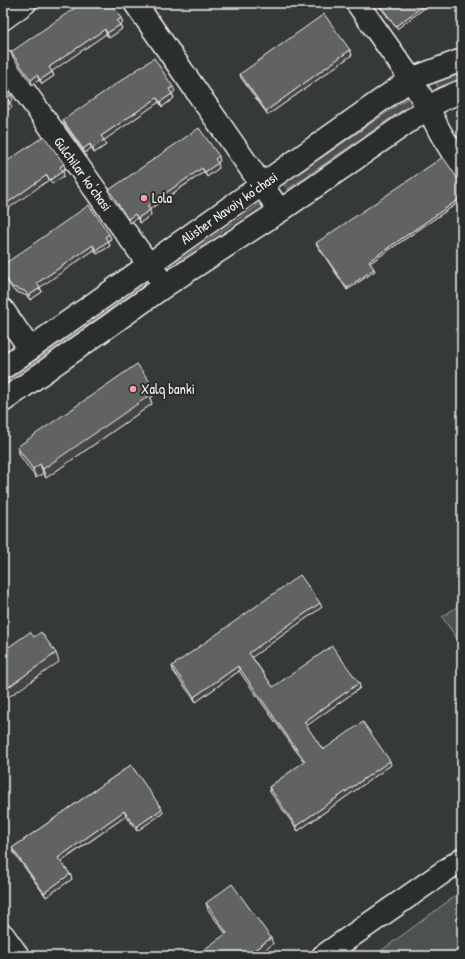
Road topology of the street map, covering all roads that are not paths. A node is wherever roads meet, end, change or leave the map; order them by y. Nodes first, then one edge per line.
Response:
1 (25, 3) edge
2 (135, 3) edge
3 (357, 3) edge
4 (3, 19) edge
5 (462, 60) edge
6 (3, 61) edge
7 (411, 79) junction
8 (462, 91) edge
9 (428, 108) junction
10 (462, 168) edge
11 (261, 185) junction
12 (280, 211) junction
13 (149, 265) junction
14 (166, 285) junction
15 (3, 310) edge
16 (30, 349) junction
17 (3, 368) edge
18 (3, 400) edge
19 (462, 859) edge
20 (3, 935) edge
21 (18, 956) edge
22 (323, 956) edge

1 - 4 street
2 - 11 street
3 - 7 street
5 - 7 street, Alisher Navoiy ko'chasi
6 - 13 street, Gulchilar ko'chasi
7 - 9 street
7 - 11 street, Alisher Navoiy ko'chasi
8 - 9 street, Alisher Navoiy ko'chasi
9 - 10 street
9 - 12 street, Alisher Navoiy ko'chasi
11 - 12 street
11 - 13 street, Alisher Navoiy ko'chasi
12 - 14 street, Alisher Navoiy ko'chasi
13 - 14 street, Gulchilar ko'chasi
13 - 16 street, Alisher Navoiy ko'chasi
14 - 18 street, Alisher Navoiy ko'chasi
15 - 16 street
16 - 17 street, Alisher Navoiy ko'chasi
19 - 22 street
20 - 21 street

